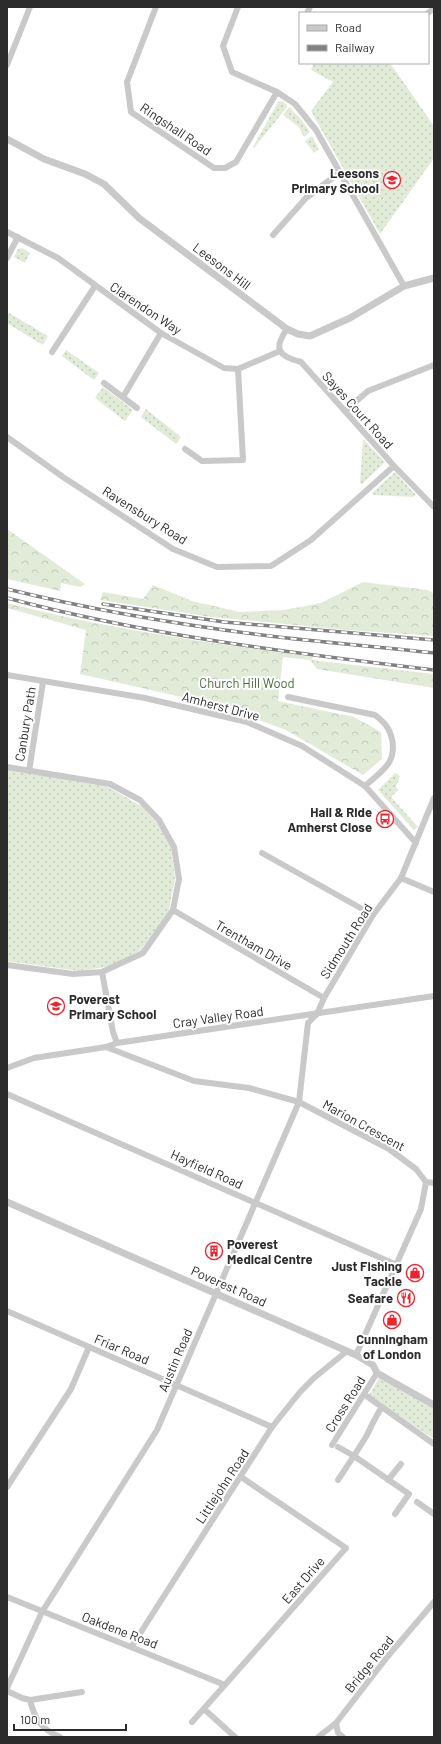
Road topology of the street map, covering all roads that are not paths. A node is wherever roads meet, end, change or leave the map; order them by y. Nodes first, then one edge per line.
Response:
1 (30, 7) edge
2 (156, 7) edge
3 (238, 7) edge
4 (7, 65) edge
5 (277, 92) junction
6 (7, 139) edge
7 (339, 172) junction
8 (7, 232) edge
9 (273, 235) dead end
10 (18, 237) junction
11 (7, 258) edge
12 (434, 278) edge
13 (94, 286) junction
14 (404, 286) junction
15 (287, 329) junction
16 (162, 333) junction
17 (280, 351) junction
18 (52, 352) dead end
19 (434, 365) edge
20 (238, 369) junction
21 (104, 383) dead end
22 (123, 397) junction
23 (137, 408) dead end
24 (345, 411) junction
25 (7, 437) edge
26 (185, 449) dead end
27 (394, 466) junction
28 (434, 506) edge
29 (7, 675) edge
30 (43, 682) junction
31 (288, 697) dead end
32 (7, 767) edge
33 (29, 771) junction
34 (365, 786) junction
35 (434, 798) edge
36 (416, 843) junction
37 (262, 853) dead end
38 (402, 878) junction
39 (434, 892) edge
40 (173, 910) junction
41 (373, 915) junction
42 (7, 965) edge
43 (102, 972) junction
44 (434, 996) edge
45 (324, 998) junction
46 (317, 1014) junction
47 (117, 1043) junction
48 (106, 1047) junction
49 (7, 1068) edge
50 (7, 1094) edge
51 (299, 1102) junction
52 (426, 1182) junction
53 (434, 1183) edge
54 (7, 1202) edge
55 (256, 1203) junction
56 (397, 1265) junction
57 (216, 1293) junction
58 (7, 1311) edge
59 (88, 1346) junction
60 (347, 1352) junction
61 (356, 1355) junction
62 (377, 1374) junction
63 (176, 1385) junction
64 (364, 1395) junction
65 (434, 1404) edge
66 (382, 1407) junction
67 (272, 1427) junction
68 (434, 1444) edge
69 (332, 1446) dead end
70 (338, 1447) dead end
71 (354, 1456) junction
72 (400, 1464) dead end
73 (241, 1476) junction
74 (338, 1480) dead end
75 (388, 1480) junction
76 (7, 1487) edge
77 (417, 1502) dead end
78 (395, 1514) dead end
79 (434, 1514) edge
80 (7, 1597) edge
81 (434, 1602) edge
82 (42, 1612) junction
83 (132, 1646) junction
84 (225, 1685) junction
85 (7, 1688) edge
86 (7, 1692) edge
87 (82, 1692) dead end
88 (30, 1700) junction
89 (204, 1709) junction
90 (192, 1722) dead end
91 (336, 1723) junction
92 (60, 1737) edge
93 (236, 1737) edge
94 (318, 1737) edge
95 (343, 1737) edge

1 - 4 street
2 - 5 street, Ringshall Road
3 - 5 street
5 - 7 street
6 - 15 street, Leesons Hill
7 - 9 street
7 - 14 street
8 - 10 street, Clarendon Way
10 - 11 street
10 - 13 street, Clarendon Way
12 - 14 street, Leesons Hill
13 - 16 street, Clarendon Way
13 - 18 street
14 - 15 street, Leesons Hill
15 - 17 street
16 - 20 street, Clarendon Way
16 - 22 street
17 - 20 street
17 - 24 street, Sayes Court Road
19 - 24 street
20 - 26 street
21 - 22 street
22 - 23 street
24 - 27 street, Sayes Court Road
25 - 27 street, Ravensbury Road
27 - 28 street, Sayes Court Road
29 - 30 street, Amherst Drive
30 - 33 street, Canbury Path
30 - 34 street, Amherst Drive
31 - 34 street
32 - 33 street
33 - 40 street
34 - 36 street, Amherst Drive
35 - 36 street, Sidmouth Road
36 - 38 street, Sidmouth Road
37 - 41 street
38 - 39 street
38 - 41 street, Sidmouth Road
40 - 43 street
40 - 45 street, Trentham Drive
41 - 45 street, Sidmouth Road
42 - 43 street
43 - 47 street
44 - 46 street, Cray Valley Road
45 - 46 street, Sidmouth Road
46 - 47 street, Cray Valley Road
46 - 51 street, Sidmouth Road
47 - 48 street, Cray Valley Road
48 - 49 street, Cray Valley Road
48 - 51 street, Marion Crescent
50 - 55 street, Hayfield Road
51 - 52 street, Marion Crescent
51 - 55 street, Austin Road
52 - 53 street
52 - 56 street
54 - 57 street, Poverest Road
55 - 56 street, Hayfield Road
55 - 57 street, Austin Road
56 - 61 street
57 - 60 street, Poverest Road
57 - 63 street, Austin Road
58 - 59 street, Friar Road
59 - 63 street, Friar Road
59 - 76 street
60 - 61 street, Poverest Road
60 - 67 street, Littlejohn Road
61 - 62 street, Poverest Road
62 - 64 street, Cross Road
62 - 65 street, Poverest Road
63 - 67 street, Friar Road
63 - 82 street, Austin Road
64 - 66 street
64 - 69 street, Cross Road
66 - 68 street
66 - 71 street
67 - 73 street, Littlejohn Road
70 - 71 street
71 - 74 street
71 - 75 street
72 - 75 street
73 - 83 street, Littlejohn Road
73 - 84 street, East Drive
75 - 78 street
77 - 79 street
80 - 82 street, Oakdene Road
81 - 91 street, Bridge Road
82 - 83 street, Oakdene Road
82 - 85 street, Austin Road
83 - 84 street, Oakdene Road
84 - 89 street, East Drive
86 - 88 street
87 - 88 street
88 - 92 street
89 - 90 street, East Drive
89 - 93 street
91 - 94 street, Bridge Road
91 - 95 street

